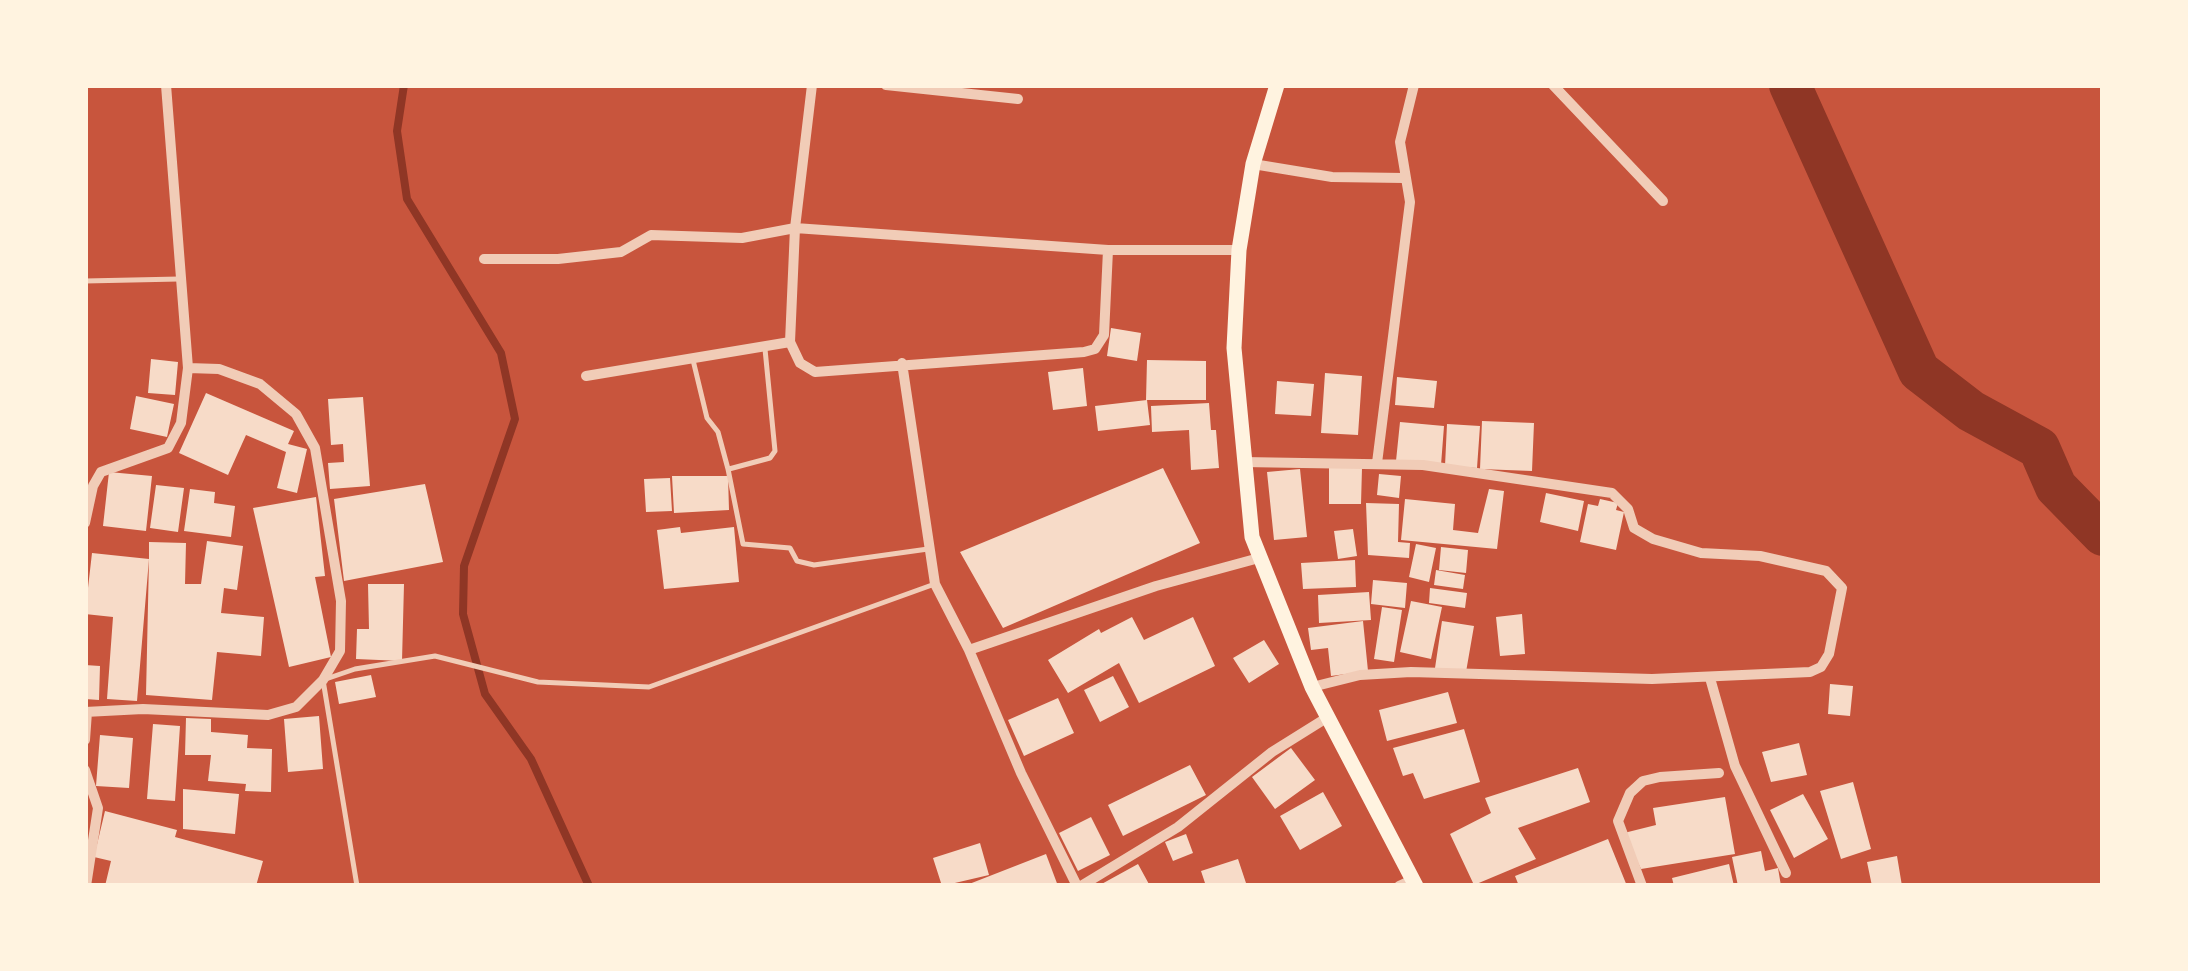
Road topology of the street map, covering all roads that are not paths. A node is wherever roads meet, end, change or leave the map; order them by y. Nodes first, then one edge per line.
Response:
1 (166, 85) edge
2 (812, 85) edge
3 (886, 85) edge
4 (1277, 85) edge
5 (1414, 85) edge
6 (1553, 85) edge
7 (980, 90) edge
8 (1018, 100) dead end
9 (1253, 164) junction
10 (1404, 178) junction
11 (1663, 201) dead end
12 (795, 228) junction
13 (1108, 250) junction
14 (1238, 250) junction
15 (484, 259) dead end
16 (179, 279) junction
17 (85, 281) edge
18 (790, 342) junction
19 (764, 346) junction
20 (693, 357) junction
21 (902, 363) junction
22 (188, 368) junction
23 (586, 376) dead end
24 (1242, 462) junction
25 (1377, 463) junction
26 (728, 469) junction
27 (85, 523) edge
28 (928, 549) junction
29 (1259, 558) junction
30 (935, 584) junction
31 (969, 650) junction
32 (1710, 678) junction
33 (323, 680) junction
34 (1312, 688) junction
35 (86, 712) edge
36 (1328, 716) junction
37 (85, 740) edge
38 (85, 770) edge
39 (1719, 773) dead end
40 (1786, 872) dead end
41 (1409, 884) edge
42 (86, 886) edge
43 (357, 886) edge
44 (1079, 886) edge
45 (1642, 886) edge

1 - 16 street
2 - 12 street
3 - 7 street
4 - 9 main road
5 - 10 street
6 - 11 street
7 - 8 street
9 - 10 street
9 - 14 main road
10 - 25 street
12 - 13 street
12 - 15 street
12 - 18 street
13 - 14 street
13 - 21 street
14 - 24 main road
16 - 17 lane
16 - 22 street
18 - 19 street
18 - 21 street
19 - 20 street
19 - 26 lane
20 - 23 street
20 - 26 lane
21 - 28 street
22 - 27 street
22 - 33 street
24 - 25 street
24 - 29 main road
25 - 32 street
26 - 28 lane
28 - 30 street
29 - 31 street
29 - 34 main road
30 - 31 street
30 - 33 lane
31 - 44 street
32 - 34 street
32 - 40 street
33 - 35 street
33 - 43 lane
34 - 36 main road
35 - 37 street
36 - 41 main road
36 - 44 street
38 - 42 street
39 - 45 street

